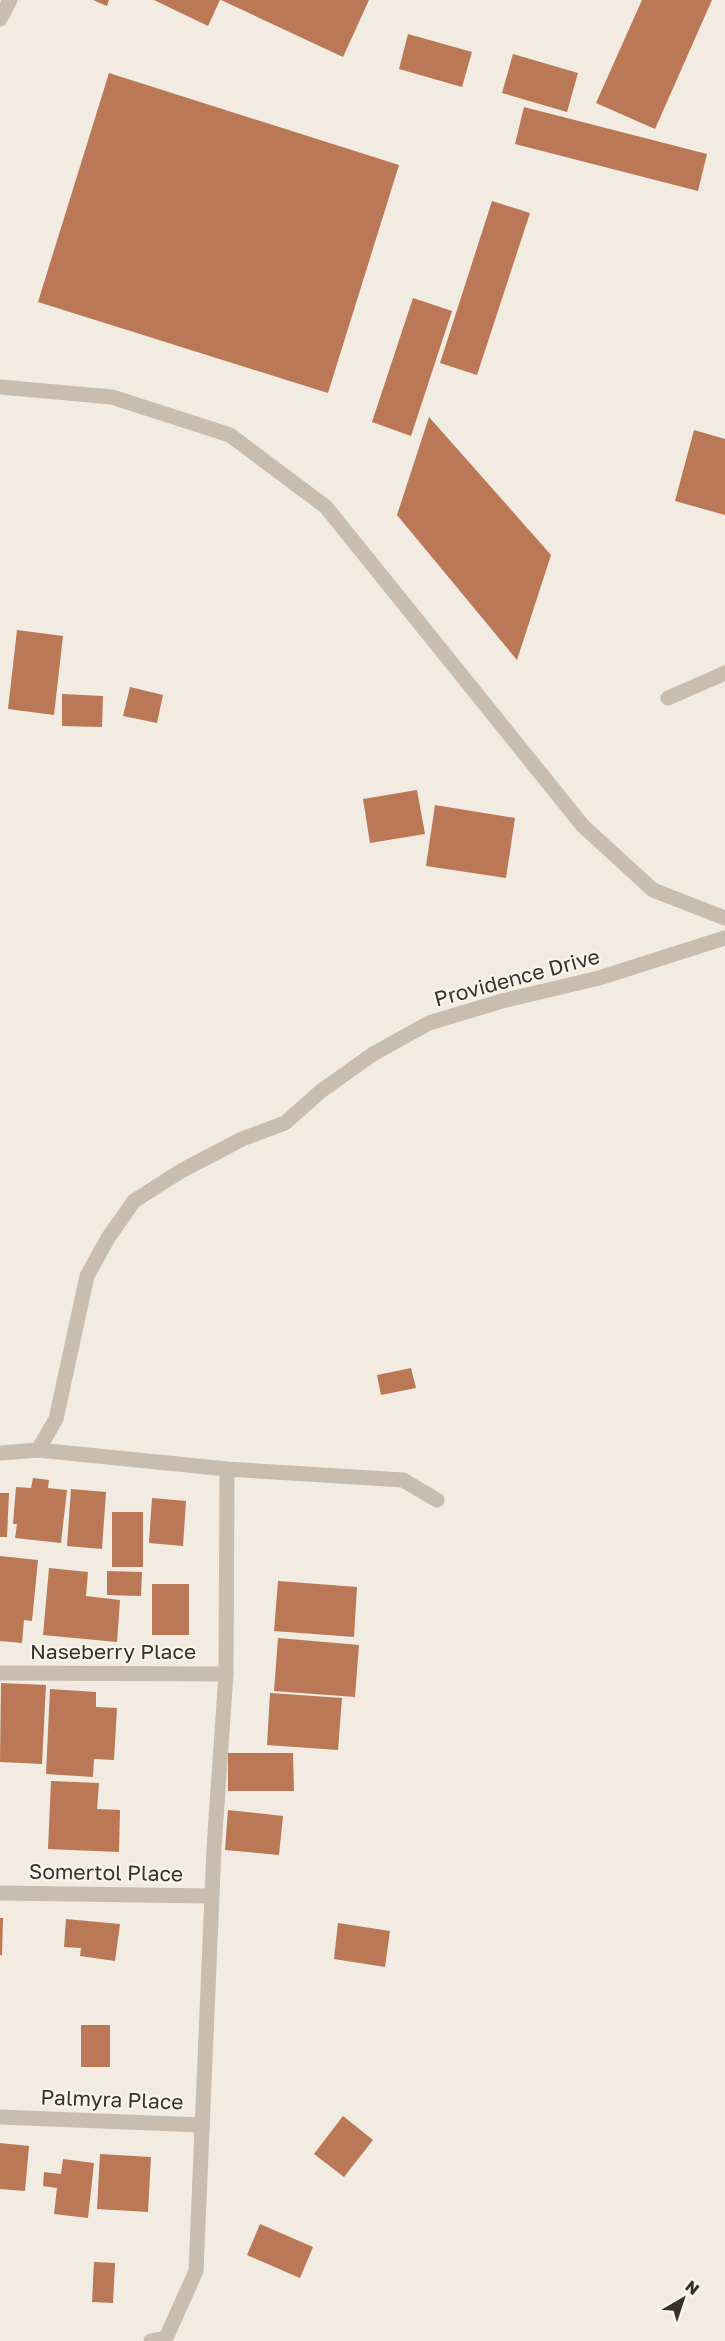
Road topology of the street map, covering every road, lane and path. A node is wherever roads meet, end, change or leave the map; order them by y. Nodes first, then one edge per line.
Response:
1 (10, 0) edge
2 (0, 19) edge
3 (0, 387) edge
4 (725, 673) edge
5 (668, 698) dead end
6 (725, 918) edge
7 (725, 938) edge
8 (38, 1450) junction
9 (0, 1453) edge
10 (227, 1468) junction
11 (437, 1500) dead end
12 (0, 1673) edge
13 (226, 1674) junction
14 (0, 1893) edge
15 (212, 1896) junction
16 (0, 2117) edge
17 (201, 2146) junction
18 (158, 2339) edge

1 - 2 street
3 - 6 street
4 - 5 street
7 - 8 street, Providence Drive
8 - 9 street
8 - 10 street
10 - 11 street
10 - 13 street
12 - 13 street, Naseberry Place
13 - 15 street
14 - 15 street, Somertol Place
15 - 17 street
16 - 17 street, Palmyra Place
17 - 18 street

